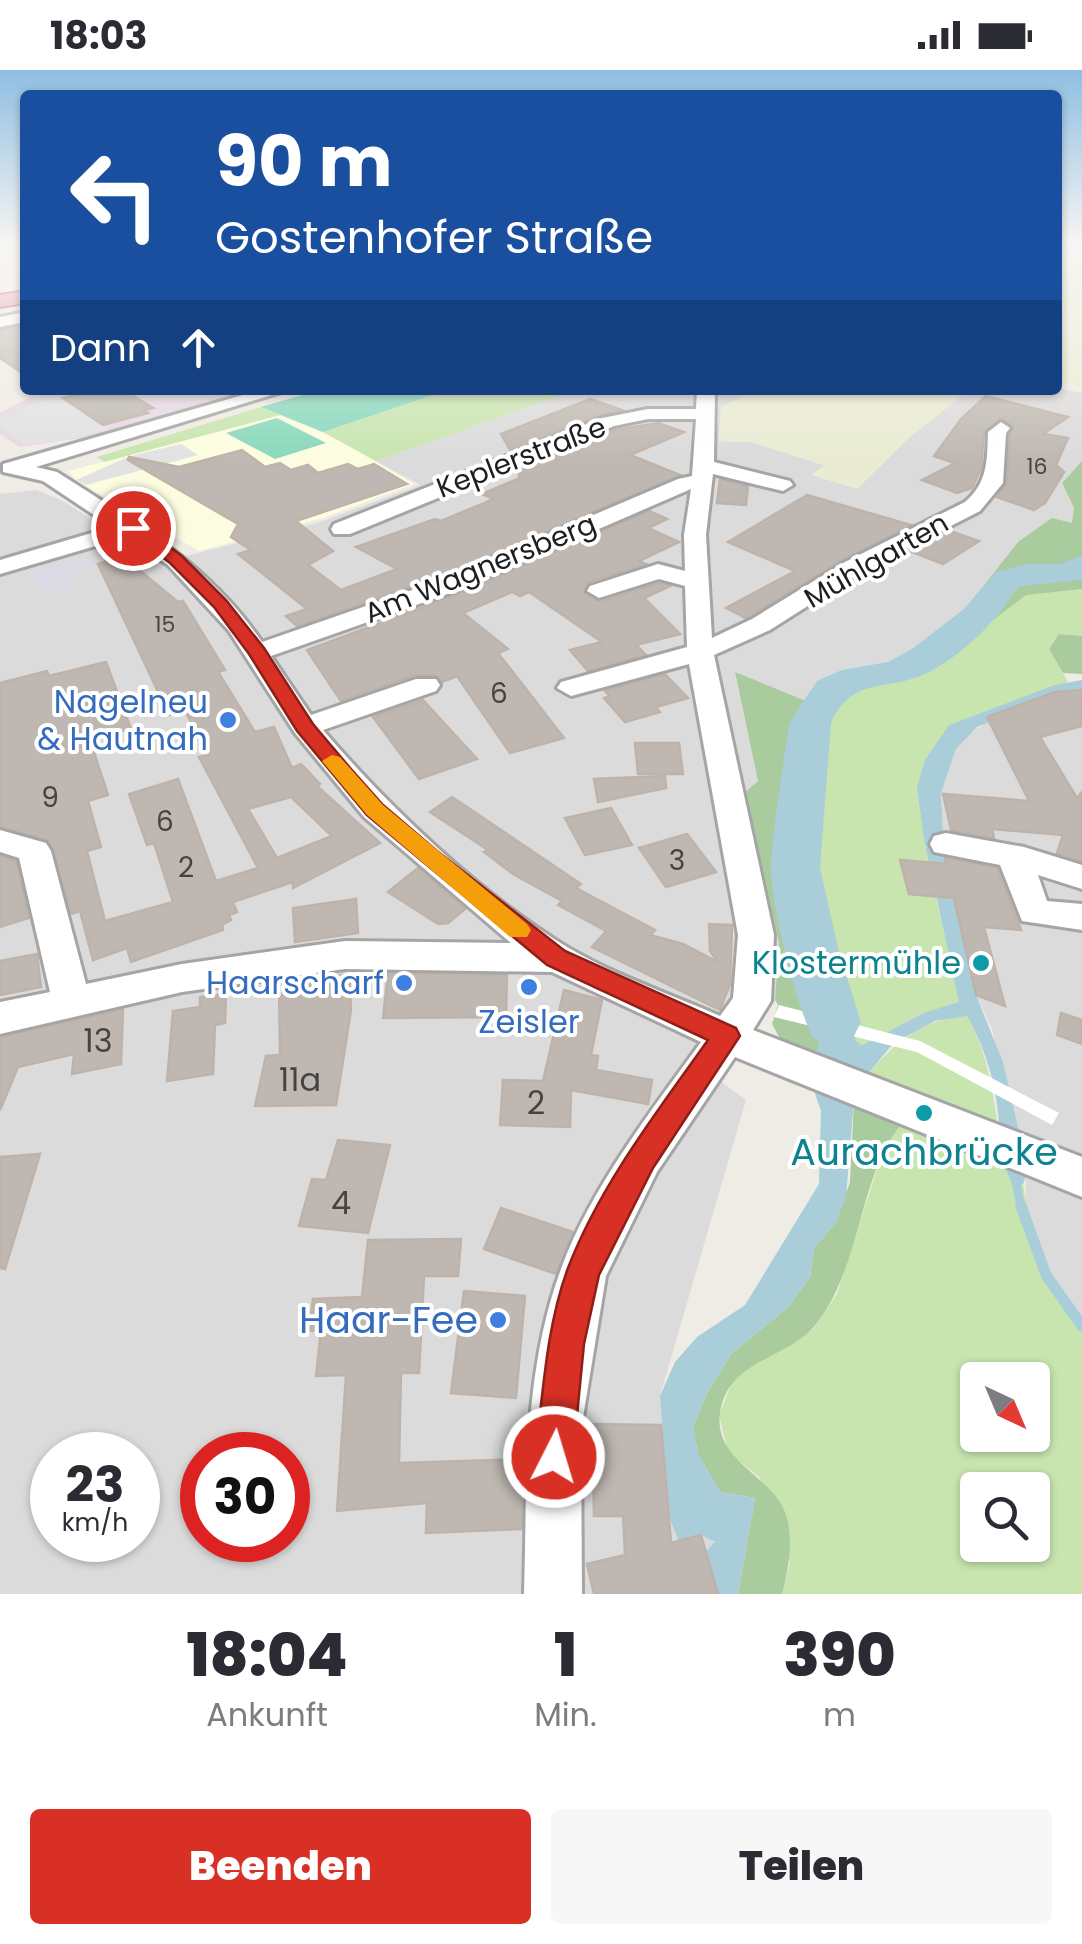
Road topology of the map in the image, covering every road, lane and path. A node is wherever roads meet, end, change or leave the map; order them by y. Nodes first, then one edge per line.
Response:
1 (241, 395) edge
2 (706, 402) edge
3 (1000, 428) dead end
4 (3, 465) edge
5 (50, 466) junction
6 (703, 474) junction
7 (783, 485) dead end
8 (133, 528) junction
9 (342, 529) dead end
10 (0, 567) edge
11 (696, 581) junction
12 (599, 592) dead end
13 (700, 651) junction
14 (257, 652) junction
15 (426, 684) dead end
16 (571, 688) dead end
17 (304, 727) junction
18 (0, 840) edge
19 (946, 844) dead end
20 (1014, 856) junction
21 (1082, 877) edge
22 (1082, 917) edge
23 (556, 958) junction
24 (72, 1002) junction
25 (0, 1018) edge
26 (726, 1036) junction
27 (1067, 1171) edge
28 (553, 1594) edge

1 - 5 street
2 - 6 street
2 - 9 street, Keplerstraße
3 - 13 street, Mühlgarten
4 - 5 street
5 - 8 street
6 - 7 street
6 - 11 street
6 - 14 street, Am Wagnersberg
8 - 10 street
8 - 14 street
11 - 12 street
11 - 13 street
13 - 16 street, Mühlgarten
13 - 26 street
14 - 17 street
15 - 17 street
17 - 23 street
18 - 24 street
19 - 20 street
20 - 21 street
20 - 22 street
23 - 24 street
23 - 26 street
24 - 25 street
26 - 27 street
26 - 28 street

